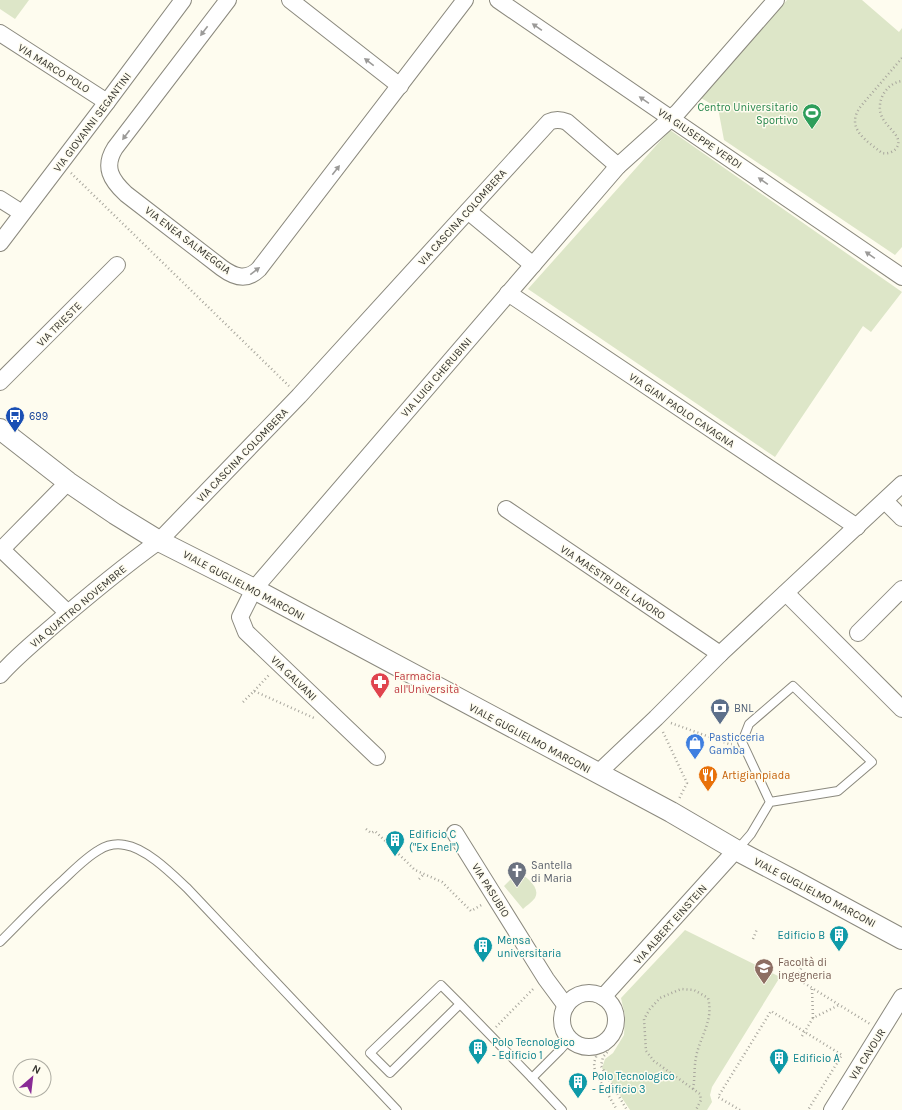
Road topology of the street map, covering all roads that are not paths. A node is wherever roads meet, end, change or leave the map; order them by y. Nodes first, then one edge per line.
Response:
1 (183, 0) edge
2 (228, 0) edge
3 (290, 0) edge
4 (465, 0) edge
5 (498, 0) edge
6 (776, 0) edge
7 (0, 33) edge
8 (400, 86) junction
9 (107, 102) junction
10 (672, 118) junction
11 (618, 166) junction
12 (0, 199) edge
13 (468, 211) junction
14 (22, 213) junction
15 (0, 243) edge
16 (117, 265) dead end
17 (533, 265) junction
18 (902, 277) edge
19 (508, 293) junction
20 (0, 382) edge
21 (0, 429) edge
22 (68, 482) junction
23 (902, 484) edge
24 (885, 501) junction
25 (506, 509) dead end
26 (902, 518) edge
27 (857, 527) junction
28 (159, 541) junction
29 (1, 550) edge
30 (254, 589) junction
31 (902, 589) edge
32 (786, 593) junction
33 (68, 612) junction
34 (858, 633) dead end
35 (720, 654) junction
36 (0, 675) edge
37 (902, 709) edge
38 (377, 757) dead end
39 (597, 774) junction
40 (770, 802) junction
41 (455, 833) dead end
42 (736, 850) junction
43 (902, 939) edge
44 (0, 942) edge
45 (603, 997) junction
46 (902, 997) edge
47 (460, 1004) junction
48 (566, 1006) junction
49 (570, 1039) junction
50 (532, 1078) junction
51 (397, 1110) edge
52 (562, 1110) edge
53 (832, 1110) edge

1 - 9 street, VIA GIOVANNI SEGANTINI
2 -> 8 street, VIA ENEA SALMEGGIA
8 -> 3 street
4 - 8 street, VIA ENEA SALMEGGIA
10 -> 5 street, VIA GIUSEPPE VERDI
6 - 10 street
7 - 9 street, VIA MARCO POLO
9 - 14 street, VIA GIOVANNI SEGANTINI
10 - 11 street
18 -> 10 street, VIA GIUSEPPE VERDI
11 - 13 street, VIA CASCINA COLOMBERA
11 - 17 street, VIA LUIGI CHERUBINI
12 - 14 street
13 - 17 street
13 - 28 street, VIA CASCINA COLOMBERA
14 - 15 street, VIA GIOVANNI SEGANTINI
16 - 20 street, VIA TRIESTE
17 - 19 street, VIA LUIGI CHERUBINI
19 - 27 street, VIA GIAN PAOLO CAVAGNA
19 - 30 street, VIA LUIGI CHERUBINI
21 - 22 street, VIALE GUGLIELMO MARCONI
22 - 28 street, VIALE GUGLIELMO MARCONI
22 - 29 street
23 - 24 street
24 - 26 street
24 - 27 street
25 - 35 street, VIA MAESTRI DEL LAVORO
27 - 32 street
28 - 30 street, VIALE GUGLIELMO MARCONI
28 - 33 street, VIA QUATTRO NOVEMBRE
29 - 33 street
30 - 38 street, VIA GALVANI
30 - 39 street, VIALE GUGLIELMO MARCONI
31 - 34 street
32 - 35 street
32 - 37 street
33 - 36 street, VIA QUATTRO NOVEMBRE
35 - 39 street
39 - 42 street, VIALE GUGLIELMO MARCONI
40 - 40 lane
40 - 42 lane
41 - 48 street, VIA PASUBIO
42 - 43 street, VIALE GUGLIELMO MARCONI
42 - 45 street, VIA ALBERT EINSTEIN
44 - 51 lane
45 - 48 street
45 - 49 street
46 - 53 street, VIA CAVOUR
47 - 47 lane
47 - 50 lane
48 - 49 street
49 - 50 lane
50 - 52 lane

